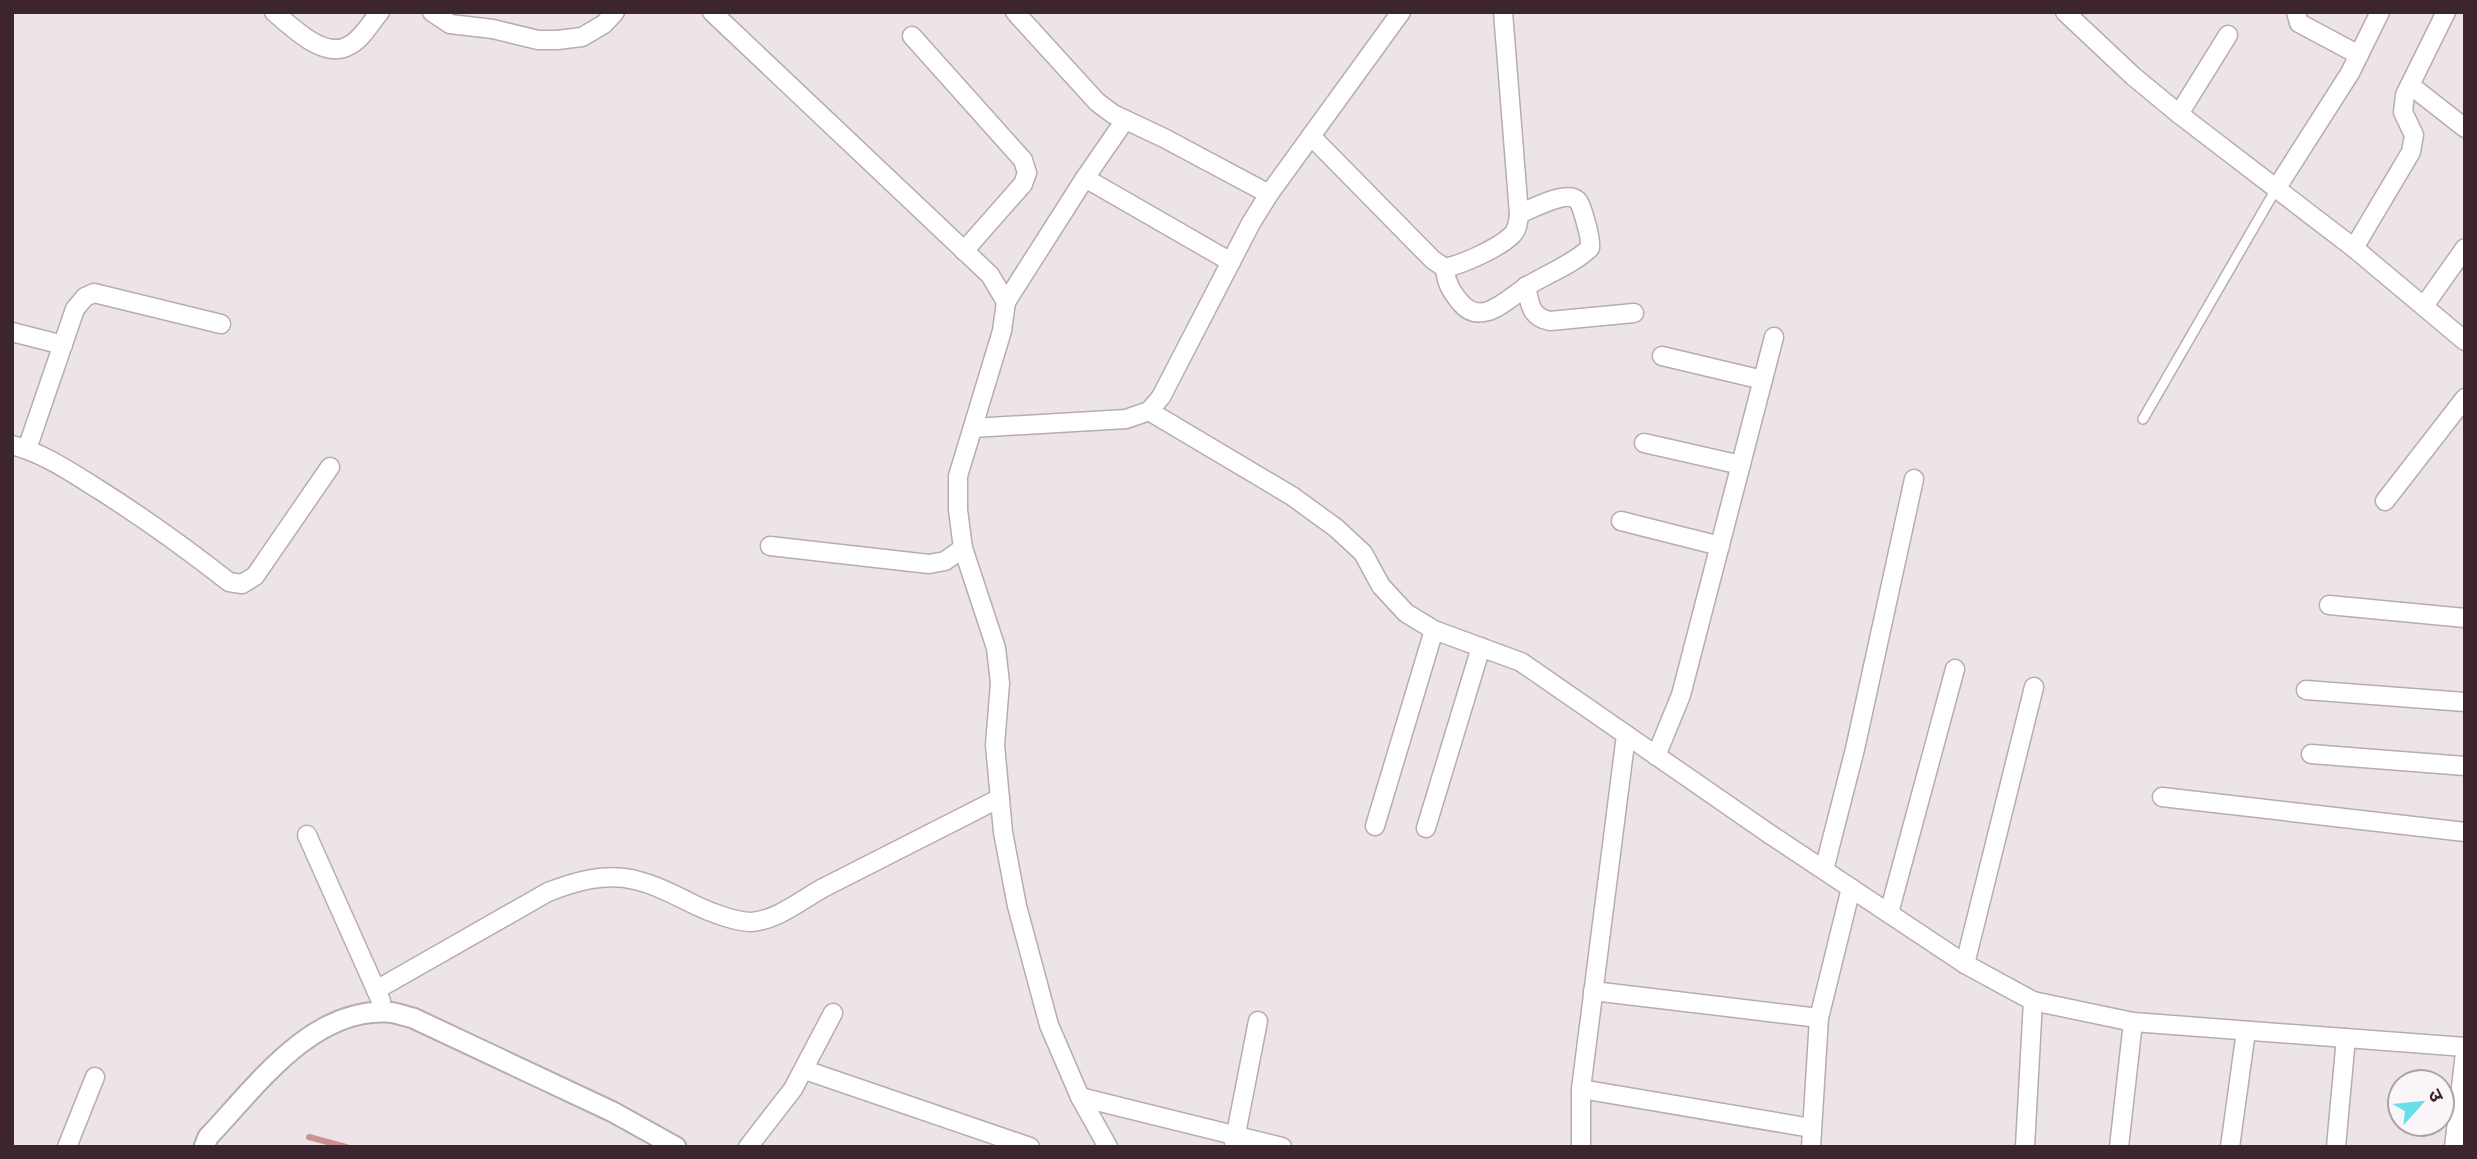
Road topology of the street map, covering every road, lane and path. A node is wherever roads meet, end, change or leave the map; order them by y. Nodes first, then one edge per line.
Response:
1 (274, 12) edge
2 (380, 12) edge
3 (432, 12) edge
4 (615, 12) edge
5 (712, 12) edge
6 (1015, 12) edge
7 (1401, 12) edge
8 (1503, 12) edge
9 (2064, 12) edge
10 (2296, 12) edge
11 (2380, 12) edge
12 (2446, 12) edge
13 (2228, 36) dead end
14 (912, 37) dead end
15 (2359, 55) junction
16 (2410, 85) junction
17 (2179, 114) junction
18 (1125, 120) junction
19 (2465, 128) edge
20 (1311, 136) junction
21 (1085, 177) junction
22 (2276, 189) junction
23 (1273, 190) junction
24 (1519, 214) junction
25 (2354, 248) junction
26 (2465, 248) edge
27 (964, 251) junction
28 (1231, 262) junction
29 (1446, 268) junction
30 (1526, 286) junction
31 (1006, 302) junction
32 (2424, 306) junction
33 (1634, 313) dead end
34 (221, 324) dead end
35 (12, 332) edge
36 (1774, 337) dead end
37 (2465, 341) edge
38 (63, 345) junction
39 (1662, 356) dead end
40 (1763, 380) junction
41 (2465, 398) edge
42 (1149, 411) junction
43 (2143, 419) dead end
44 (973, 428) junction
45 (1644, 443) dead end
46 (20, 447) edge
47 (1741, 466) junction
48 (330, 467) dead end
49 (1914, 479) dead end
50 (2385, 501) dead end
51 (1621, 521) dead end
52 (770, 546) dead end
53 (1720, 546) junction
54 (963, 548) junction
55 (2329, 605) dead end
56 (2465, 618) edge
57 (1434, 630) junction
58 (1481, 647) junction
59 (1955, 670) dead end
60 (2034, 687) dead end
61 (2306, 690) dead end
62 (2465, 702) edge
63 (1626, 735) junction
64 (2311, 754) dead end
65 (1656, 756) junction
66 (2465, 766) edge
67 (2162, 797) dead end
68 (1000, 798) junction
69 (1375, 826) dead end
70 (1426, 828) dead end
71 (2465, 832) edge
72 (307, 835) dead end
73 (1824, 870) junction
74 (1851, 888) junction
75 (1889, 913) junction
76 (1965, 964) junction
77 (376, 990) junction
78 (1593, 991) junction
79 (2033, 1001) junction
80 (387, 1012) junction
81 (834, 1013) dead end
82 (1819, 1018) junction
83 (1258, 1021) dead end
84 (2133, 1022) junction
85 (2246, 1031) junction
86 (2346, 1038) junction
87 (2465, 1047) edge
88 (2465, 1053) edge
89 (805, 1070) junction
90 (94, 1077) dead end
91 (1581, 1089) junction
92 (1080, 1097) junction
93 (1811, 1128) junction
94 (1234, 1141) edge
95 (206, 1142) edge
96 (2458, 1142) edge
97 (67, 1147) edge
98 (676, 1147) edge
99 (748, 1147) edge
100 (1030, 1147) edge
101 (1108, 1147) edge
102 (1282, 1147) edge
103 (1580, 1147) edge
104 (1811, 1147) edge
105 (2025, 1147) edge
106 (2119, 1147) edge
107 (2230, 1147) edge
108 (2336, 1147) edge

1 - 2 street
3 - 4 street
5 - 27 street
6 - 18 street
7 - 20 street
8 - 24 street
9 - 17 street
10 - 15 street
11 - 15 street
12 - 16 street
13 - 17 street
14 - 27 street
15 - 22 street
16 - 19 street
16 - 25 street
17 - 22 street
18 - 21 street
18 - 23 street
20 - 23 street
20 - 29 street
21 - 28 street
21 - 31 street
22 - 25 street
22 - 43 lane
23 - 28 street
24 - 29 street
24 - 30 street
25 - 32 street
26 - 32 street
27 - 31 street
28 - 42 street
29 - 30 street
30 - 33 street
31 - 44 street
32 - 37 street
34 - 38 street
35 - 38 street
36 - 40 street
38 - 46 street
39 - 40 street
40 - 47 street
41 - 50 street
42 - 44 street
42 - 57 street
44 - 54 street
45 - 47 street
46 - 48 street
47 - 53 street
49 - 73 street
51 - 53 street
52 - 54 street
53 - 65 street
54 - 68 street
55 - 56 street
57 - 58 street
57 - 69 street
58 - 63 street
58 - 70 street
59 - 75 street
60 - 76 street
61 - 62 street
63 - 65 street
63 - 78 street
64 - 66 street
65 - 73 street
67 - 71 street
68 - 77 street
68 - 92 street
72 - 77 street
73 - 74 street
74 - 75 street
74 - 82 street
75 - 76 street
76 - 79 street
77 - 80 street
78 - 82 street
78 - 91 street
79 - 84 street
79 - 105 street
80 - 95 street
80 - 98 street
81 - 89 street
82 - 93 street
83 - 94 street
84 - 85 street
84 - 106 street
85 - 86 street
85 - 107 street
86 - 87 street
86 - 108 street
88 - 96 street
89 - 99 street
89 - 100 street
90 - 97 street
91 - 93 street
91 - 103 street
92 - 94 street
92 - 101 street
93 - 104 street
94 - 102 street

